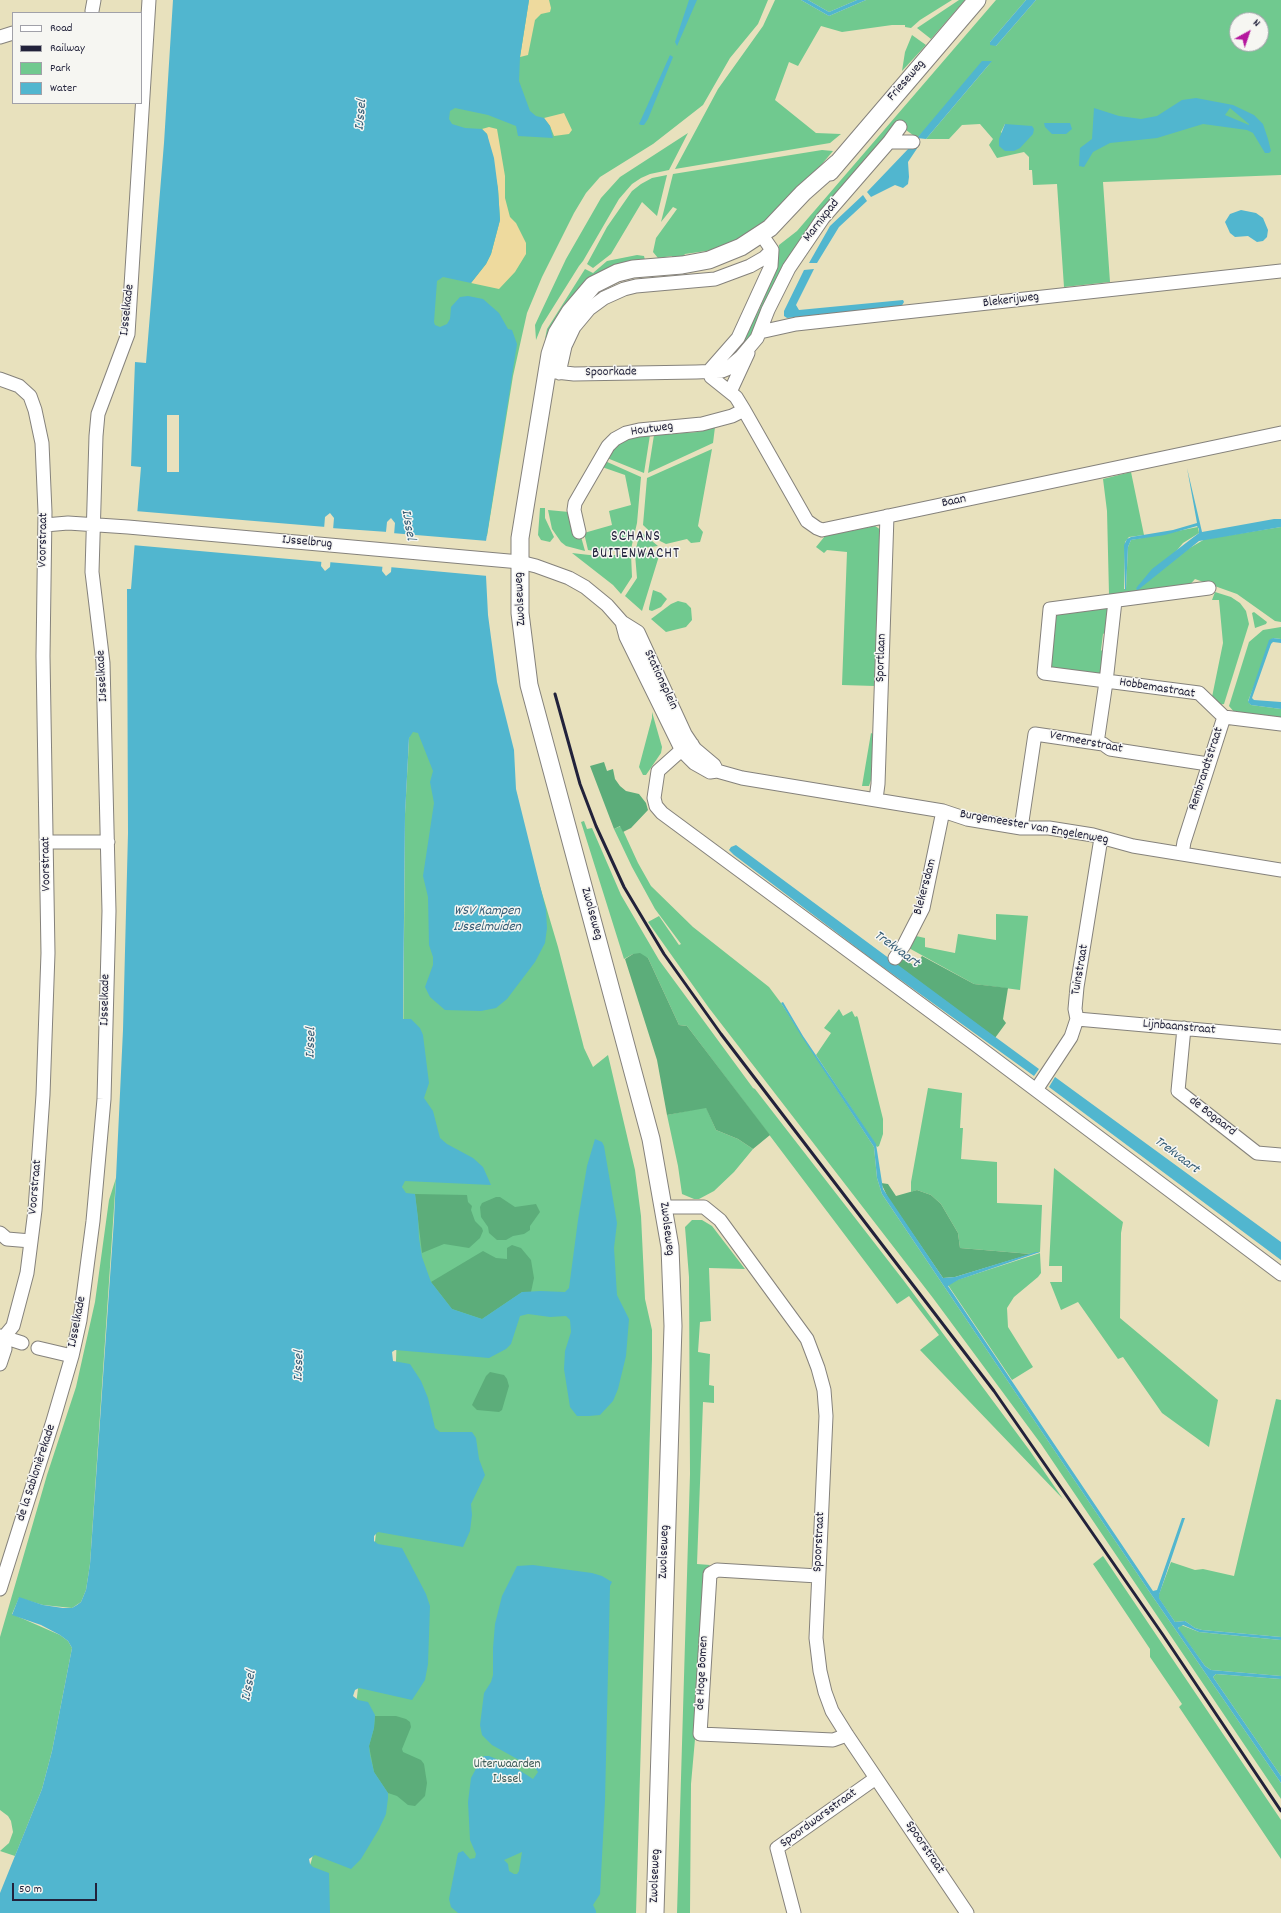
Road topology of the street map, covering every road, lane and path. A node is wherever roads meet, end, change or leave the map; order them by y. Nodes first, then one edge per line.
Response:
1 (149, 0) edge
2 (977, 0) edge
3 (12, 33) edge
4 (0, 37) edge
5 (900, 127) dead end
6 (889, 142) junction
7 (914, 142) dead end
8 (767, 242) junction
9 (1281, 271) edge
10 (695, 272) junction
11 (760, 332) junction
12 (750, 348) junction
13 (710, 371) junction
14 (553, 372) junction
15 (0, 379) edge
16 (730, 392) junction
17 (744, 410) junction
18 (1281, 433) edge
19 (887, 516) junction
20 (45, 525) junction
21 (94, 525) junction
22 (579, 532) dead end
23 (520, 562) junction
24 (1209, 588) dead end
25 (1115, 601) junction
26 (1106, 682) junction
27 (1224, 717) junction
28 (1281, 724) edge
29 (1097, 743) junction
30 (687, 748) junction
31 (1208, 764) junction
32 (876, 800) junction
33 (943, 811) junction
34 (1022, 822) junction
35 (1101, 838) junction
36 (47, 842) junction
37 (108, 842) junction
38 (1182, 854) junction
39 (1281, 870) edge
40 (894, 958) dead end
41 (1077, 1019) junction
42 (1184, 1028) junction
43 (1281, 1037) edge
44 (1036, 1090) junction
45 (1281, 1155) edge
46 (664, 1207) junction
47 (0, 1233) edge
48 (31, 1241) junction
49 (1281, 1274) edge
50 (2, 1337) edge
51 (22, 1343) dead end
52 (38, 1348) dead end
53 (72, 1356) junction
54 (0, 1364) edge
55 (818, 1576) junction
56 (0, 1589) edge
57 (847, 1735) junction
58 (876, 1778) junction
59 (655, 1913) edge
60 (794, 1913) edge
61 (967, 1913) edge

1 - 21 street, IJsselkade
2 - 8 main road, Frieseweg
3 - 4 street
5 - 6 street
6 - 7 street
6 - 11 street, Marnixpad
8 - 10 main road, Frieseweg
8 - 13 street
9 - 11 street, Blekerijweg
10 - 14 street
10 - 14 main road, Frieseweg
11 - 12 street
12 - 13 street
12 - 16 street
13 - 14 street, Spoorkade
13 - 16 street, Baan
14 - 23 main road
15 - 20 street, Voorstraat
16 - 17 street, Baan
17 - 19 street, Baan
17 - 22 street, Houtweg
18 - 19 street, Baan
19 - 32 street, Sportlaan
20 - 21 street, IJsselbrug
20 - 36 street, Voorstraat
21 - 23 street, IJsselbrug
21 - 37 street, IJsselkade
23 - 30 street, Stationsplein
23 - 46 main road, Zwolseweg
24 - 25 street, Hobbemastraat
25 - 26 street, Hobbemastraat
25 - 26 street, Hobbemastraat
26 - 27 street, Hobbemastraat
26 - 29 street, Hobbemastraat
27 - 28 street, Rembrandtstraat
27 - 31 street, Rembrandtstraat
29 - 31 street, Vermeerstraat
29 - 34 street, Vermeerstraat
30 - 32 street, Burgemeester van Engelenweg
30 - 44 street
31 - 38 street, Rembrandtstraat
32 - 33 street, Burgemeester van Engelenweg
33 - 34 street, Burgemeester van Engelenweg
33 - 40 street, Blekersdam
34 - 35 street, Burgemeester van Engelenweg
35 - 38 street, Burgemeester van Engelenweg
35 - 41 street, Tuinstraat
36 - 37 street
36 - 48 street, Voorstraat
37 - 53 street, IJsselkade
38 - 39 street, Burgemeester van Engelenweg
41 - 42 street, Lijnbaanstraat
41 - 44 street, Tuinstraat
42 - 43 street, Lijnbaanstraat
42 - 45 street, de Bogaard
44 - 49 street
46 - 55 street, Spoorstraat
46 - 59 main road, Zwolseweg
47 - 48 street
48 - 50 street, Voorstraat
50 - 51 street
50 - 54 street
52 - 53 street
53 - 56 street, de la Sablonièrekade
55 - 57 street, Spoorstraat
55 - 57 street, de Hoge Bomen
57 - 58 street, Spoorstraat
58 - 60 street, Spoordwarsstraat
58 - 61 street, Spoorstraat

